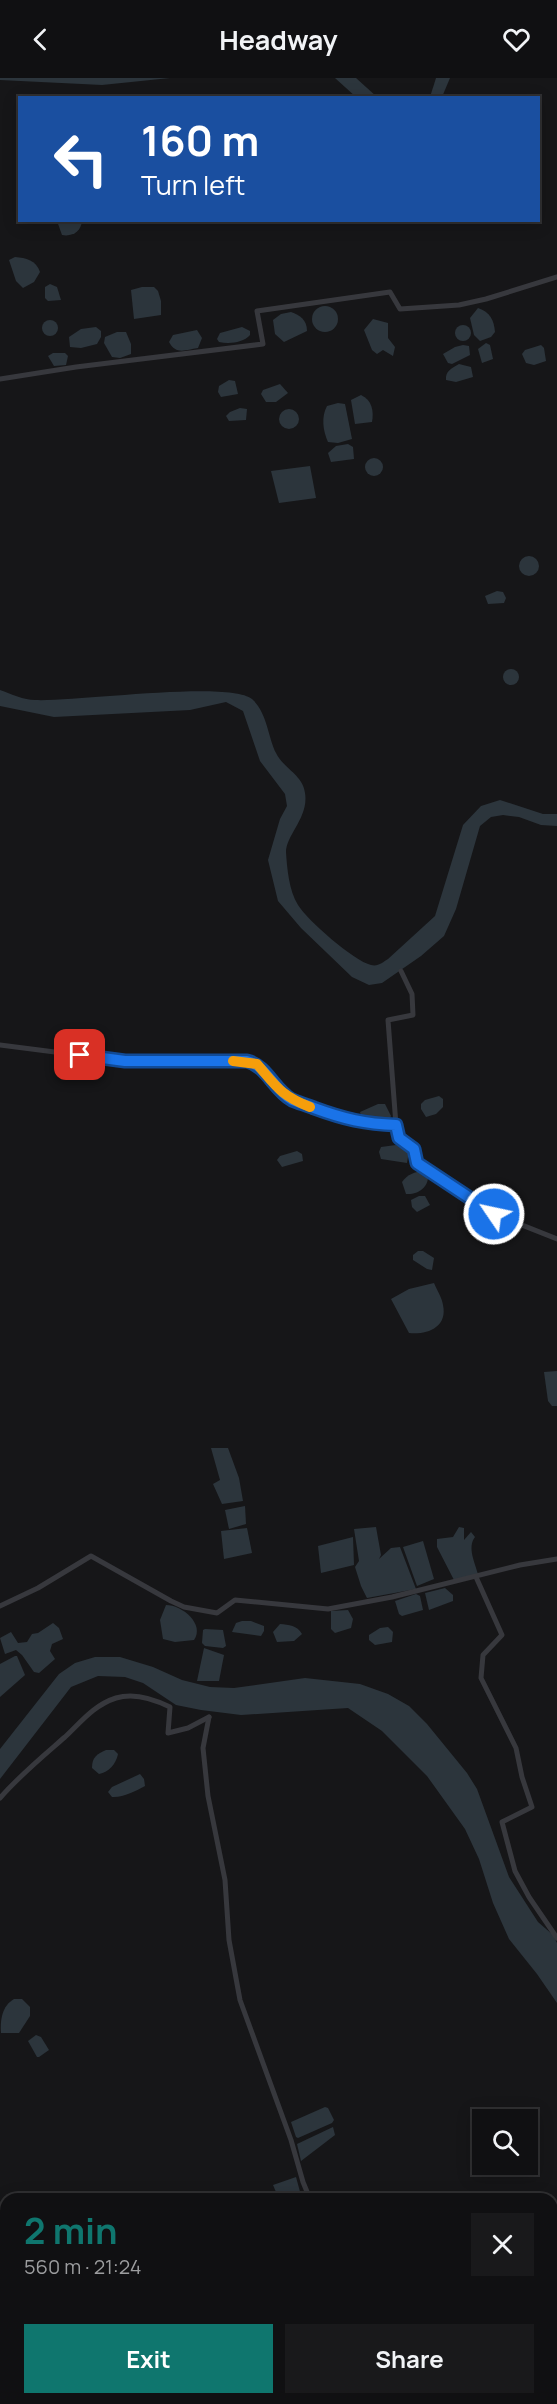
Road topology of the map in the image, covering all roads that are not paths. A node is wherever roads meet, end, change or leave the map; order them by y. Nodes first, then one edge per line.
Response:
1 (557, 277) edge
2 (0, 379) edge
3 (401, 971) dead end
4 (0, 1045) edge
5 (396, 1125) junction
6 (557, 1239) edge
7 (557, 1559) edge
8 (476, 1577) junction
9 (0, 1606) edge
10 (0, 1798) edge
11 (557, 1938) edge
12 (308, 2193) edge

1 - 2 street
3 - 5 street
4 - 5 street
5 - 6 street
7 - 8 street
8 - 9 street
8 - 11 street
10 - 12 street

